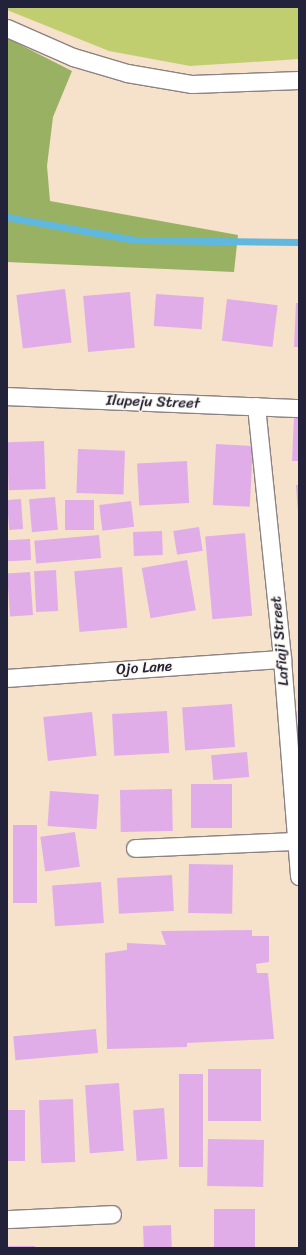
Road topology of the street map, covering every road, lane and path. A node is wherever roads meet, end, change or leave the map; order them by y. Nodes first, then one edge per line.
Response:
1 (7, 28) edge
2 (299, 80) edge
3 (7, 396) edge
4 (256, 406) junction
5 (299, 408) edge
6 (282, 659) junction
7 (7, 678) edge
8 (297, 841) junction
9 (135, 848) dead end
10 (299, 876) edge
11 (112, 1214) dead end
12 (7, 1219) edge

1 - 2 street
3 - 4 street, Ilupeju Street
4 - 5 street, Ilupeju Street
4 - 6 street, Lafiaji Street
6 - 7 street, Ojo Lane
6 - 8 street, Lafiaji Street
8 - 9 street
8 - 10 street, Lafiaji Street
11 - 12 street

